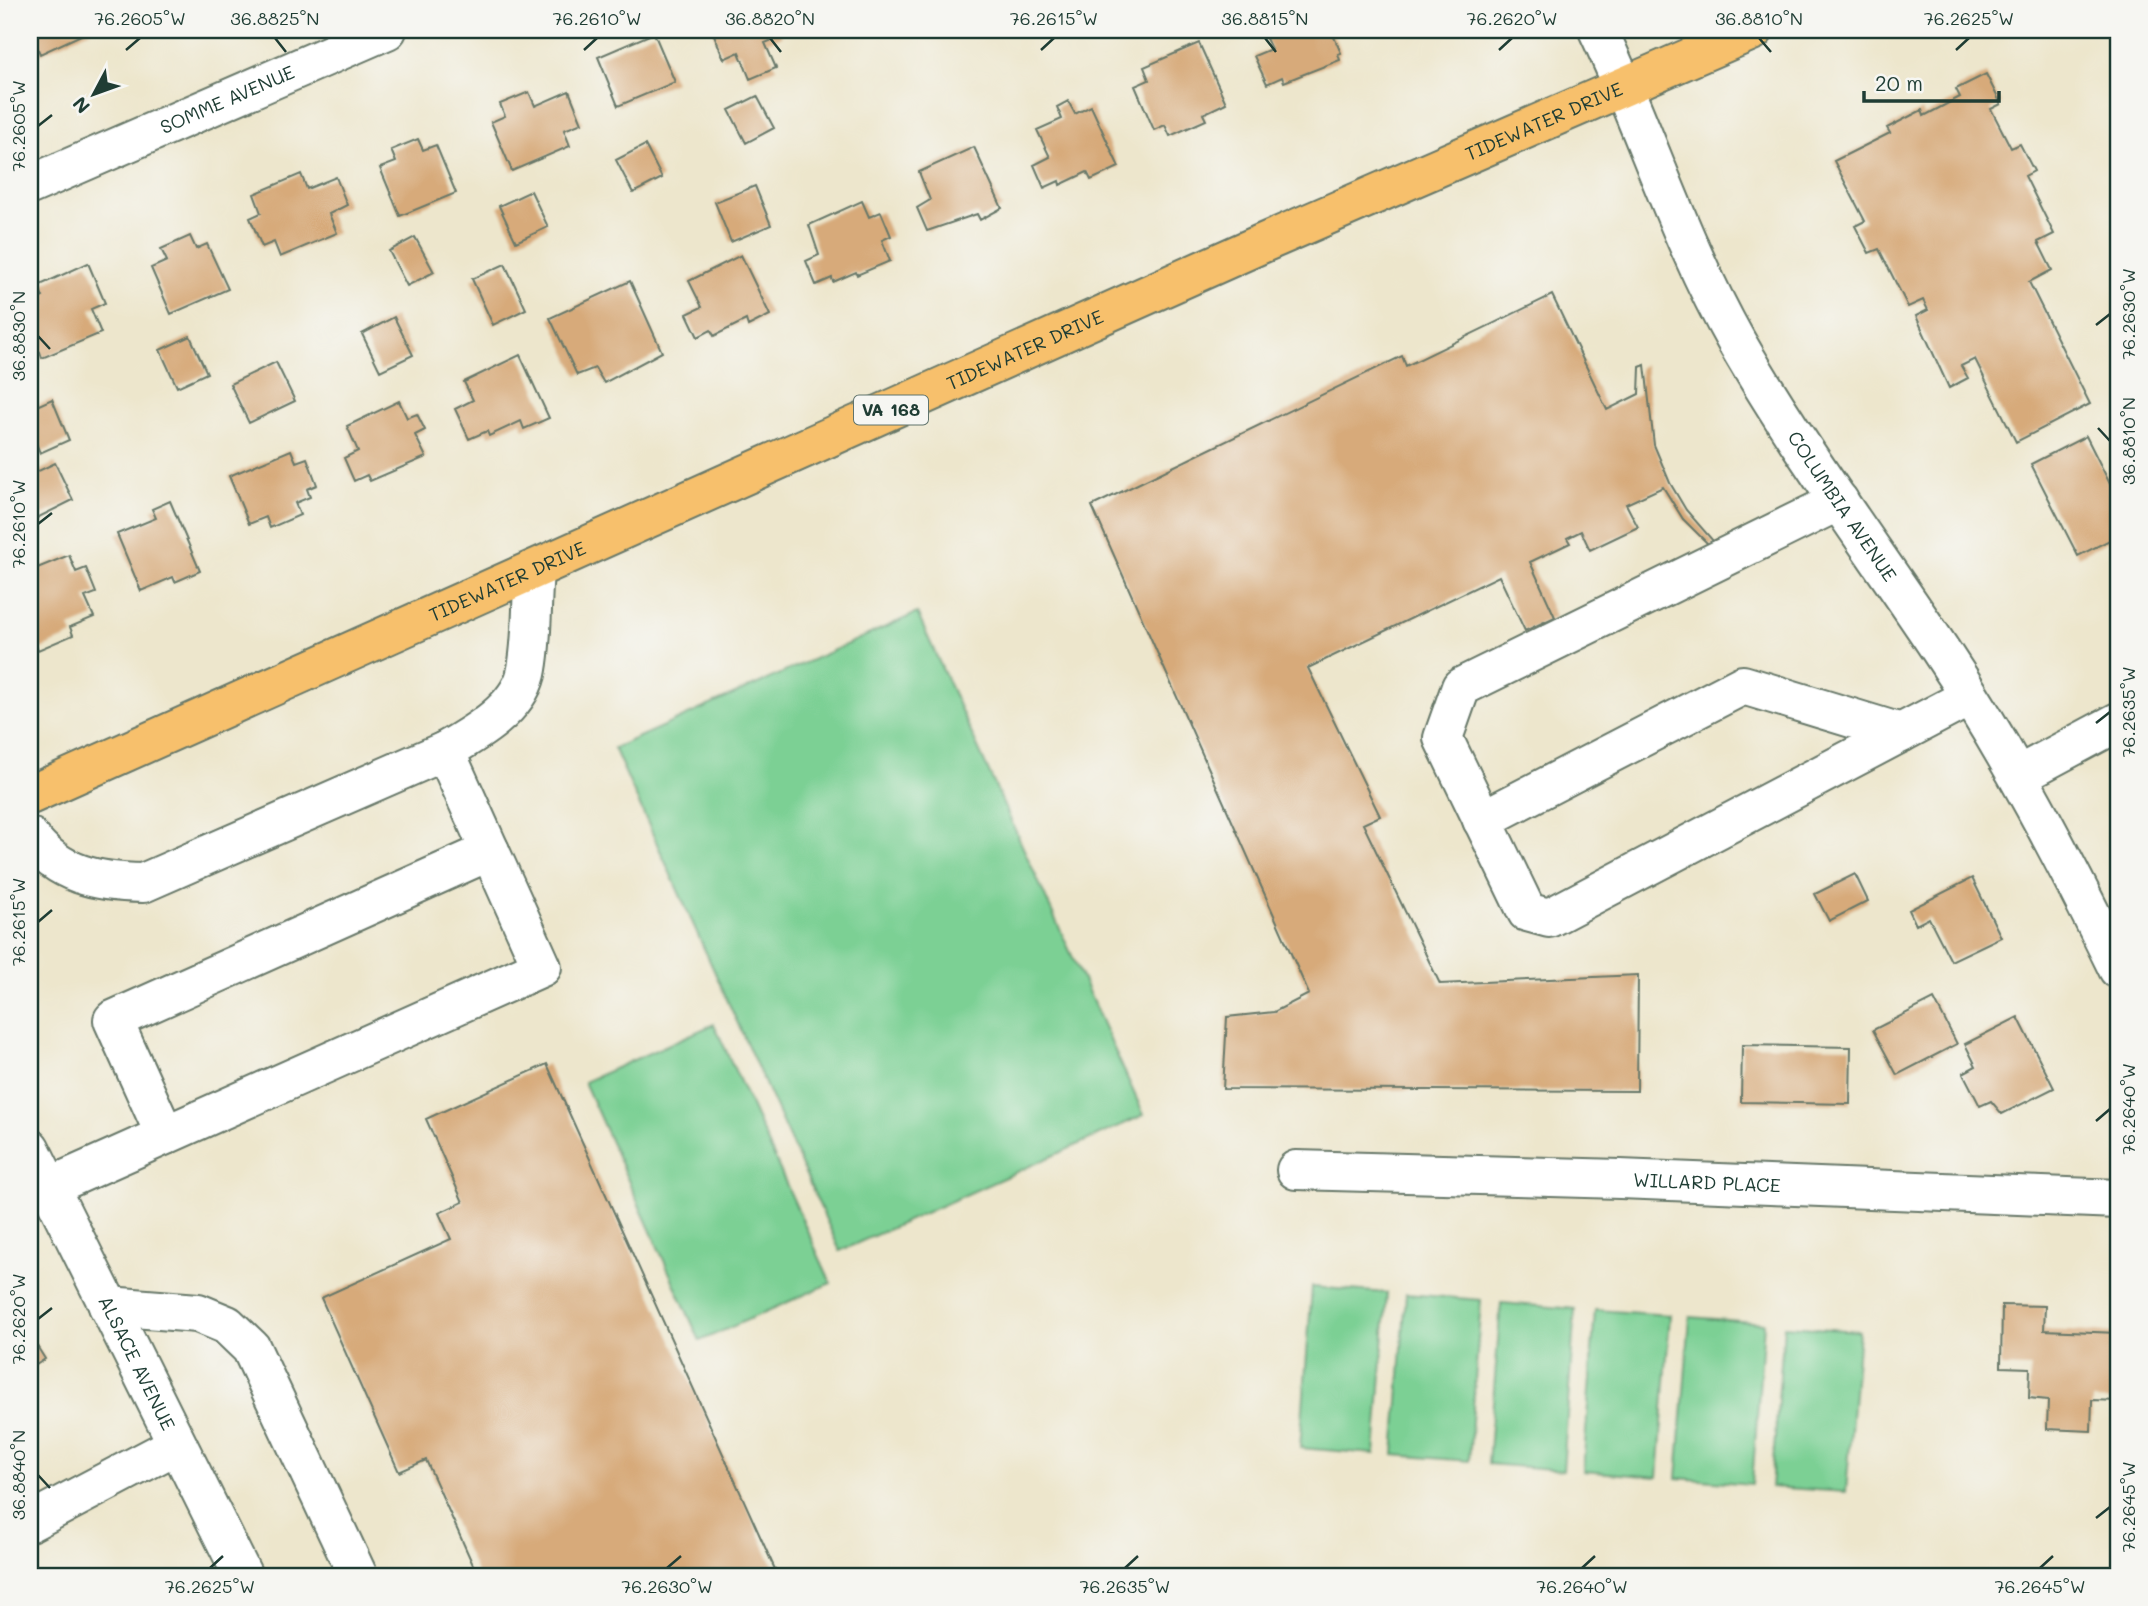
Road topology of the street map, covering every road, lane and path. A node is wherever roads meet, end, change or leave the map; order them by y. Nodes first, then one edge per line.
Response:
1 (387, 30) edge
2 (1598, 30) edge
3 (1754, 30) edge
4 (1625, 86) junction
5 (30, 185) edge
6 (1839, 501) junction
7 (534, 571) junction
8 (1969, 697) junction
9 (2118, 722) edge
10 (1901, 733) junction
11 (445, 751) junction
12 (2019, 775) junction
13 (30, 795) edge
14 (1482, 820) junction
15 (30, 837) edge
16 (490, 851) junction
17 (2118, 969) edge
18 (165, 1135) junction
19 (30, 1148) edge
20 (1296, 1170) dead end
21 (49, 1186) junction
22 (2118, 1199) edge
23 (108, 1306) junction
24 (176, 1445) junction
25 (30, 1522) edge
26 (243, 1576) edge
27 (358, 1576) edge

1 - 5 street, SOMME AVENUE
2 - 4 street, COLUMBIA AVENUE
3 - 4 highway, TIDEWATER DRIVE / VA 168
4 - 6 street, COLUMBIA AVENUE
4 - 7 highway, TIDEWATER DRIVE / VA 168
6 - 8 street, COLUMBIA AVENUE
6 - 14 street
7 - 11 street
7 - 13 highway, TIDEWATER DRIVE / VA 168
8 - 10 street
8 - 12 street, COLUMBIA AVENUE
9 - 12 street
10 - 14 street
10 - 14 street
11 - 15 street
11 - 16 street
12 - 17 street, COLUMBIA AVENUE
16 - 18 street
16 - 18 street
18 - 21 street
19 - 21 street, ALSACE AVENUE
20 - 22 street, WILLARD PLACE
21 - 23 street, ALSACE AVENUE
23 - 24 street, ALSACE AVENUE
23 - 27 street
24 - 25 street
24 - 26 street, ALSACE AVENUE

